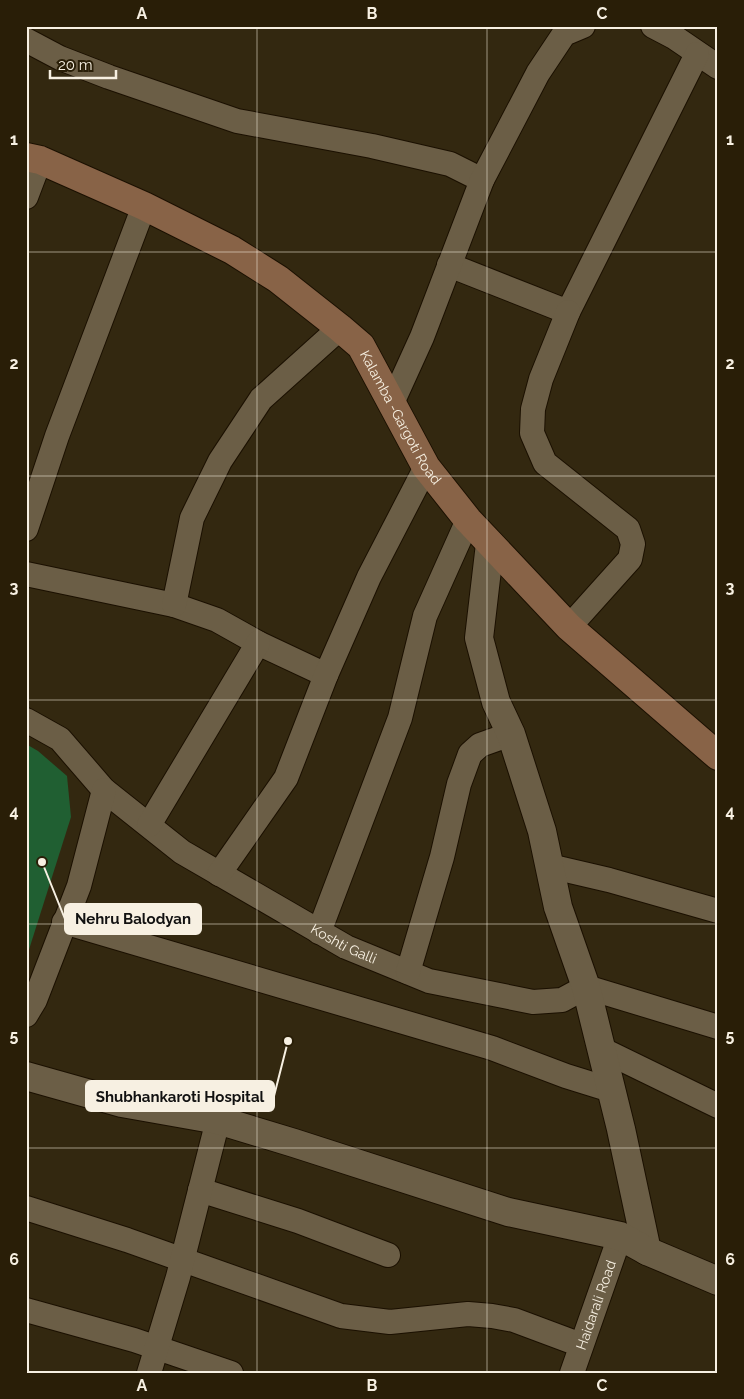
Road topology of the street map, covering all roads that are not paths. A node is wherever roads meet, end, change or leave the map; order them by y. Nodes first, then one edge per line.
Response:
1 (583, 26) edge
2 (653, 26) edge
3 (26, 40) edge
4 (697, 54) junction
5 (718, 67) edge
6 (33, 159) edge
7 (482, 180) junction
8 (26, 197) edge
9 (144, 206) junction
10 (448, 265) junction
11 (568, 312) junction
12 (340, 328) junction
13 (392, 403) junction
14 (426, 467) junction
15 (468, 520) junction
16 (26, 530) edge
17 (490, 544) junction
18 (26, 574) edge
19 (174, 605) junction
20 (569, 627) junction
21 (258, 643) junction
22 (326, 675) junction
23 (26, 720) edge
24 (510, 734) junction
25 (718, 756) edge
26 (104, 790) junction
27 (149, 825) junction
28 (549, 866) junction
29 (219, 874) junction
30 (718, 911) edge
31 (64, 922) junction
32 (319, 932) junction
33 (408, 972) junction
34 (586, 987) junction
35 (26, 1015) edge
36 (718, 1027) edge
37 (601, 1049) junction
38 (26, 1076) edge
39 (612, 1090) junction
40 (718, 1106) edge
41 (218, 1120) junction
42 (200, 1190) junction
43 (26, 1208) edge
44 (620, 1236) junction
45 (647, 1251) junction
46 (388, 1254) dead end
47 (182, 1260) junction
48 (718, 1282) edge
49 (26, 1310) edge
50 (581, 1344) junction
51 (157, 1348) junction
52 (149, 1373) edge
53 (231, 1373) edge
54 (572, 1373) edge

1 - 7 street
2 - 4 street
3 - 7 street
4 - 5 street
4 - 11 street
6 - 8 street
6 - 9 main road, Kalamba -Gargoti Road
7 - 10 street
9 - 12 main road, Kalamba -Gargoti Road
9 - 16 street
10 - 11 street
10 - 13 street
11 - 20 street
12 - 13 main road, Kalamba -Gargoti Road
12 - 19 street
13 - 14 main road, Kalamba -Gargoti Road
14 - 15 main road, Kalamba -Gargoti Road
14 - 22 street
15 - 17 main road, Kalamba -Gargoti Road
15 - 32 street
17 - 20 main road, Kalamba -Gargoti Road
17 - 24 street
18 - 19 street
19 - 21 street
20 - 25 main road, Kalamba -Gargoti Road
21 - 22 street
21 - 27 street
22 - 29 street
23 - 26 street, Koshti Galli
24 - 28 street
24 - 33 street
26 - 27 street, Koshti Galli
26 - 31 street
27 - 29 street, Koshti Galli
28 - 30 street
28 - 34 street
29 - 32 street, Koshti Galli
31 - 35 street
31 - 39 street
32 - 33 street, Koshti Galli
33 - 34 street, Koshti Galli
34 - 36 street
34 - 37 street
37 - 39 street
37 - 40 street
38 - 41 street
39 - 45 street
41 - 42 street
41 - 44 street
42 - 46 street
42 - 47 street
43 - 47 street
44 - 45 street
44 - 50 street, Haidarali Road
45 - 48 street
47 - 50 street
47 - 51 street
49 - 51 street
50 - 54 street, Haidarali Road
51 - 52 street
51 - 53 street

